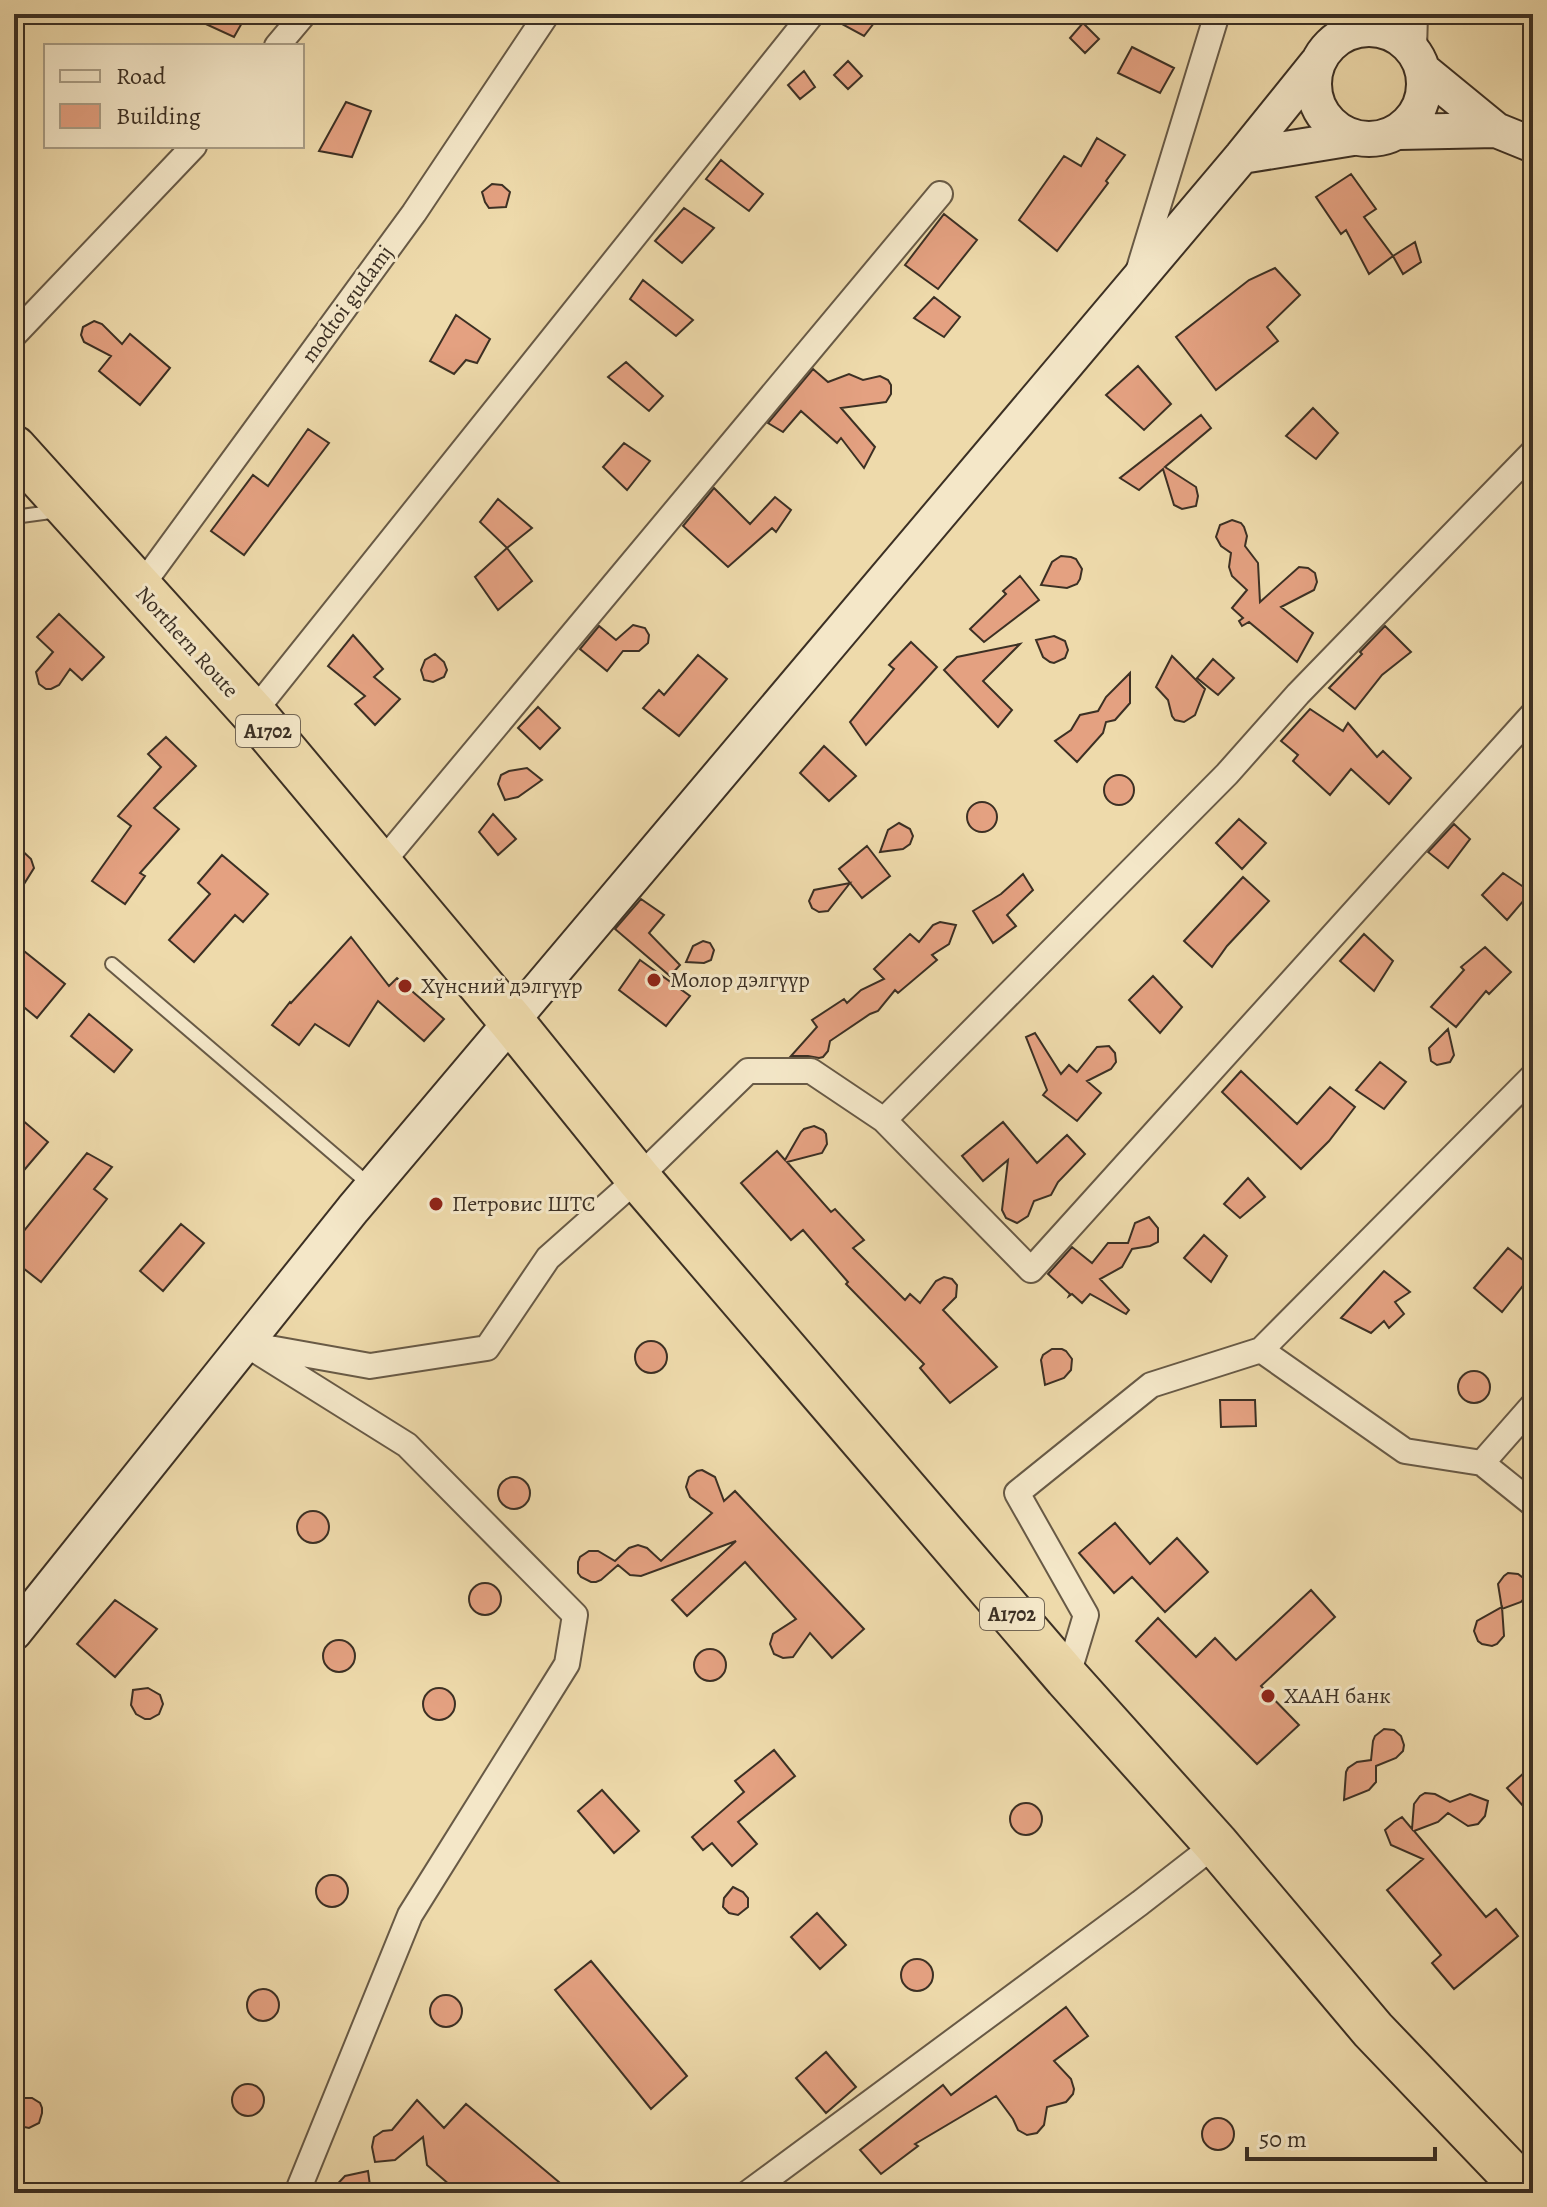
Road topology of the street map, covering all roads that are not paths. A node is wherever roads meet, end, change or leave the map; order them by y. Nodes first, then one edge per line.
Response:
1 (304, 14) edge
2 (547, 14) edge
3 (812, 14) edge
4 (1217, 14) edge
5 (1415, 14) edge
6 (1357, 23) edge
7 (279, 44) edge
8 (1419, 60) junction
9 (1317, 63) junction
10 (1496, 130) junction
11 (1399, 132) junction
12 (1353, 138) junction
13 (1533, 145) edge
14 (192, 148) edge
15 (1242, 156) junction
16 (940, 194) dead end
17 (1136, 281) junction
18 (14, 335) edge
19 (14, 448) edge
20 (1533, 452) edge
21 (68, 510) junction
22 (14, 517) edge
23 (139, 589) junction
24 (253, 713) junction
25 (1533, 714) edge
26 (380, 865) junction
27 (112, 964) dead end
28 (512, 1022) junction
29 (1533, 1076) edge
30 (884, 1120) junction
31 (638, 1178) junction
32 (371, 1186) junction
33 (244, 1343) junction
34 (1261, 1350) junction
35 (1533, 1405) edge
36 (1482, 1463) junction
37 (1533, 1504) edge
38 (14, 1633) edge
39 (1067, 1678) junction
40 (1216, 1844) junction
41 (297, 2193) edge
42 (748, 2193) edge
43 (1529, 2193) edge

1 - 7 street
2 - 23 street, modtoi gudamj
3 - 24 street
4 - 17 street
5 - 8 street
6 - 8 street
6 - 9 street
8 - 10 street
8 - 11 street
9 - 12 street
9 - 15 street
10 - 11 street
10 - 13 street
11 - 12 street
12 - 15 street
14 - 18 street
15 - 17 street
16 - 26 street
17 - 28 street
19 - 21 highway, Northern Route / A1702
20 - 30 street
21 - 22 lane
21 - 23 highway, Northern Route / A1702
23 - 24 highway, Northern Route / A1702
24 - 26 highway, Northern Route / A1702
25 - 30 street
26 - 28 highway, Northern Route / A1702
27 - 32 lane
28 - 31 highway, A1702
28 - 32 street
29 - 34 street
30 - 31 street
31 - 33 street
31 - 39 highway, A1702
32 - 33 street
33 - 38 street
33 - 41 street
34 - 36 street
34 - 39 street
35 - 36 street
36 - 37 street
39 - 40 highway, A1702
40 - 42 street
40 - 43 highway, A1702

